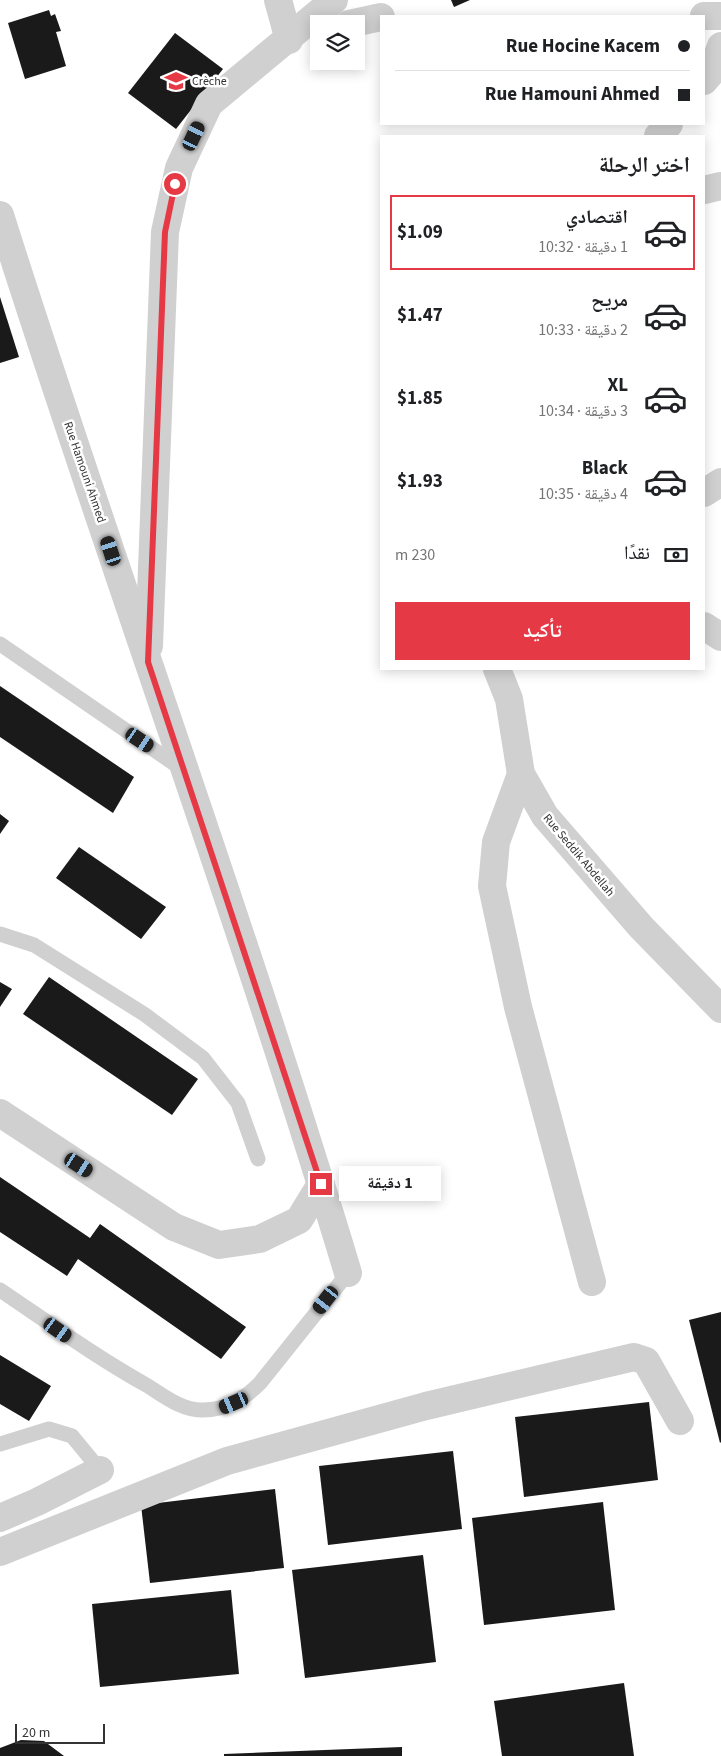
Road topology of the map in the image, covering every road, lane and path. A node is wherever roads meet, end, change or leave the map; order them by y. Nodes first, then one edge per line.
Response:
1 (278, 0) edge
2 (334, 0) edge
3 (705, 16) edge
4 (721, 16) edge
5 (380, 17) edge
6 (365, 20) edge
7 (310, 34) edge
8 (289, 40) junction
9 (721, 46) edge
10 (705, 80) edge
11 (668, 125) edge
12 (659, 135) edge
13 (721, 186) edge
14 (705, 190) edge
15 (0, 215) edge
16 (721, 482) edge
17 (705, 493) edge
18 (705, 627) edge
19 (721, 637) edge
20 (0, 644) edge
21 (148, 662) junction
22 (503, 673) edge
23 (186, 771) junction
24 (521, 774) junction
25 (0, 934) edge
26 (721, 1009) edge
27 (0, 1113) edge
28 (258, 1159) dead end
29 (321, 1184) junction
30 (348, 1273) joint
31 (592, 1282) dead end
32 (0, 1290) edge
33 (680, 1420) dead end
34 (0, 1444) edge
35 (100, 1470) joint
36 (0, 1518) edge
37 (0, 1552) edge

1 - 8 street
2 - 8 street
3 - 4 street
5 - 6 street
7 - 8 street
8 - 21 street
9 - 10 street
11 - 12 street
13 - 14 street
15 - 21 street, Rue Hamouni Ahmed
16 - 17 street
18 - 19 street
20 - 23 lane
21 - 23 street, Rue Hamouni Ahmed
22 - 24 street, Rue Seddik Abdellah
23 - 29 street, Rue Hamouni Ahmed
24 - 26 street, Rue Seddik Abdellah
24 - 31 street
25 - 28 lane
27 - 29 street
29 - 30 street, Rue Hamouni Ahmed
30 - 32 lane
33 - 37 street
34 - 35 lane
35 - 36 street

